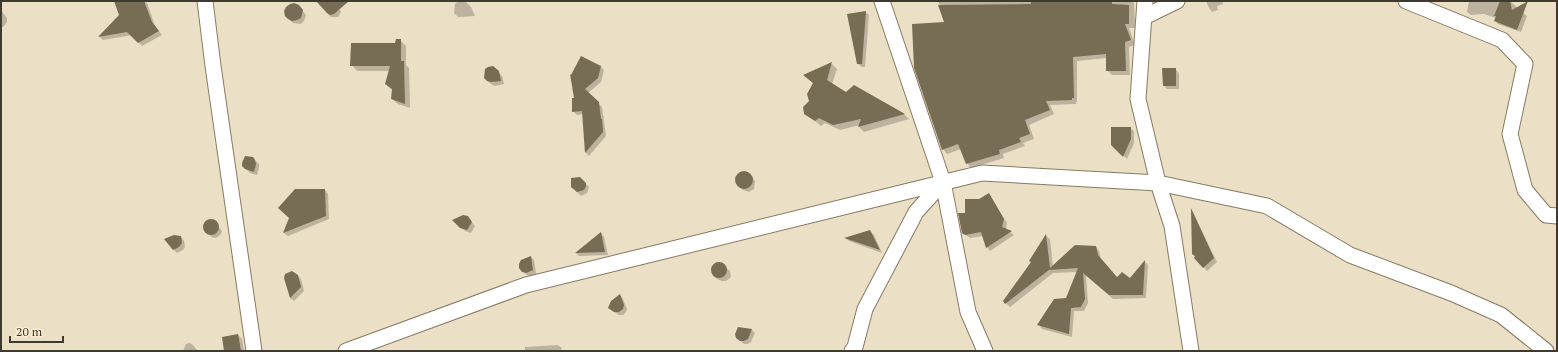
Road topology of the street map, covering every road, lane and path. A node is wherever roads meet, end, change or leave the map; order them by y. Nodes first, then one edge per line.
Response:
1 (205, 1) edge
2 (882, 1) edge
3 (1145, 1) edge
4 (1177, 1) edge
5 (1406, 1) edge
6 (1144, 17) junction
7 (943, 182) junction
8 (1158, 183) junction
9 (1557, 216) edge
10 (254, 351) edge
11 (346, 351) edge
12 (852, 351) edge
13 (985, 351) edge
14 (1191, 351) edge
15 (1546, 351) edge

1 - 10 street
2 - 7 street
3 - 6 street
4 - 6 street
5 - 9 street
6 - 8 street
7 - 8 street
7 - 11 street
7 - 12 street
7 - 13 street
8 - 14 street
8 - 15 street

